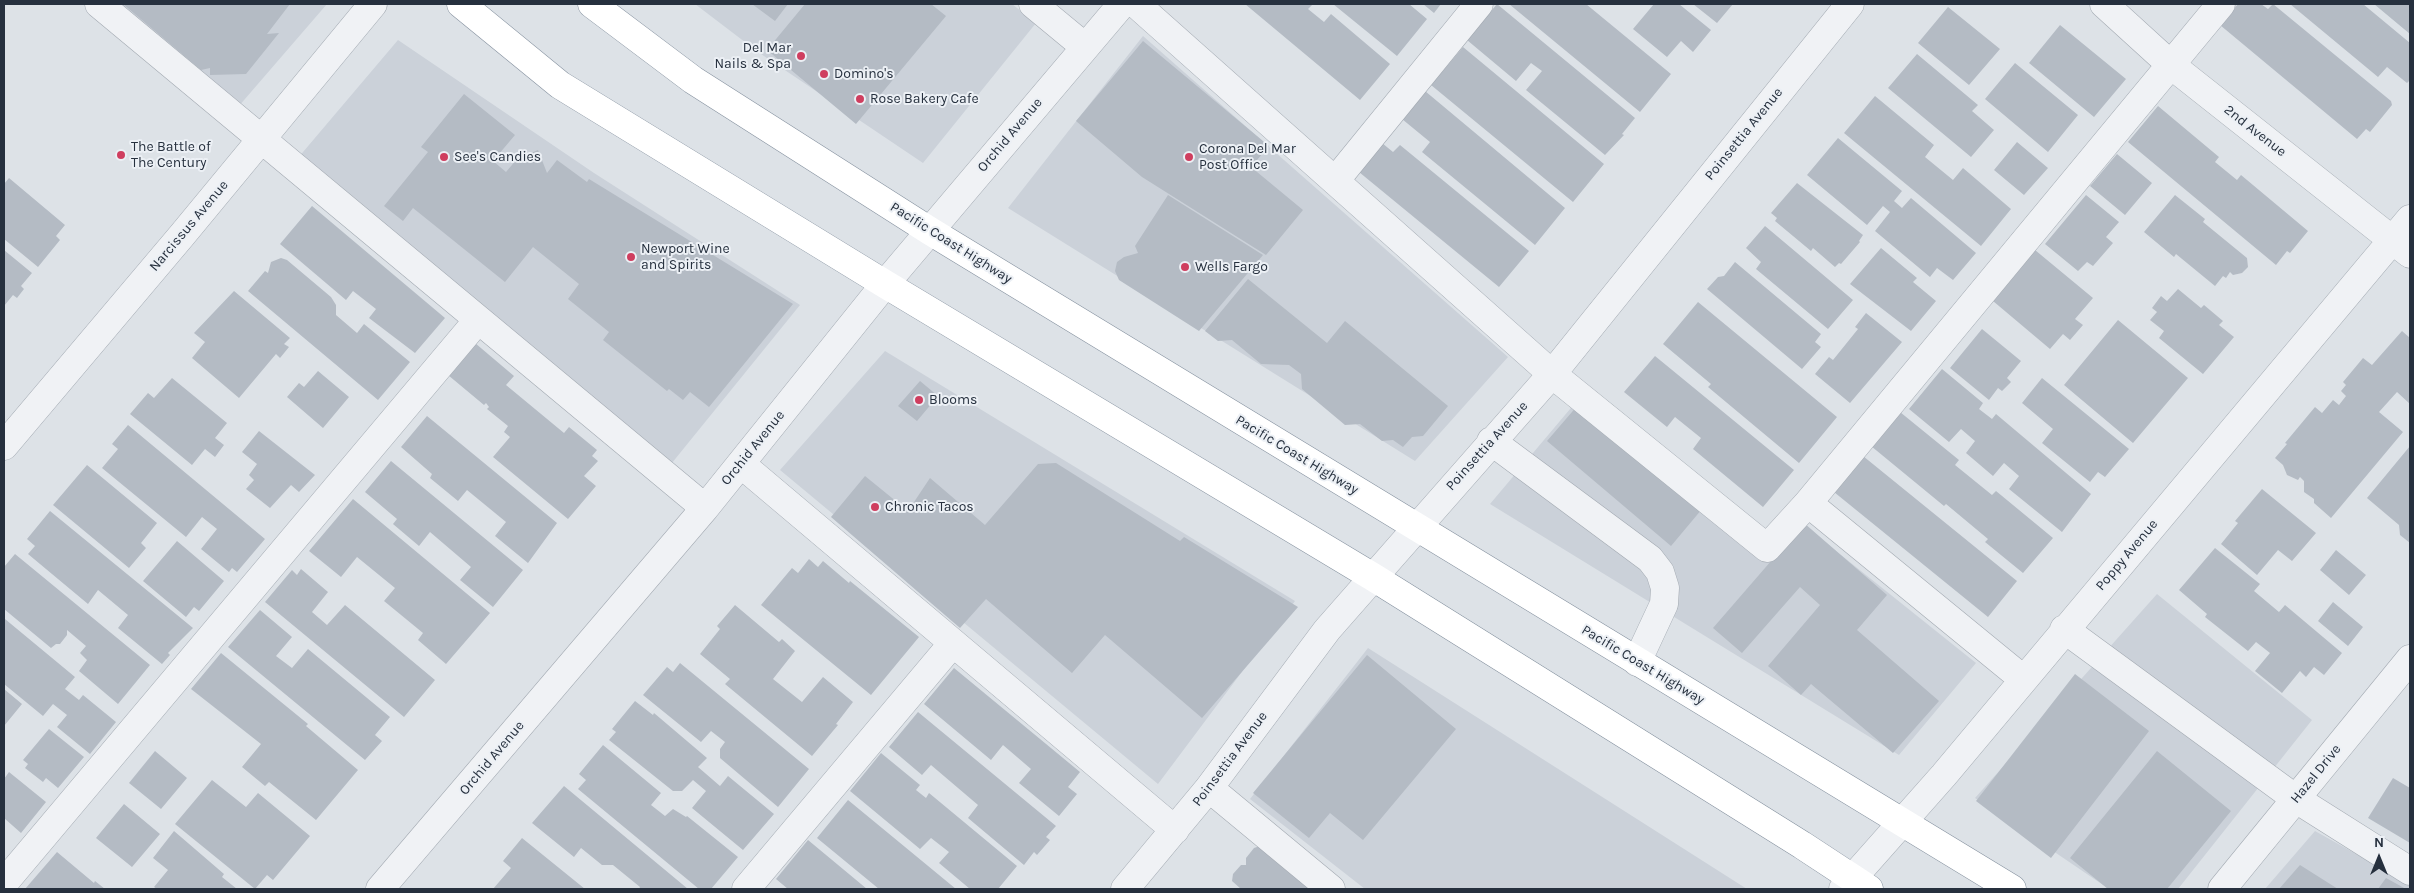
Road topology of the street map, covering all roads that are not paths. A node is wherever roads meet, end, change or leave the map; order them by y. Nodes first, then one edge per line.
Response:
1 (99, 4) edge
2 (372, 4) edge
3 (460, 4) edge
4 (592, 4) edge
5 (1033, 4) edge
6 (1122, 4) edge
7 (1136, 4) edge
8 (1479, 4) edge
9 (1850, 4) edge
10 (2104, 4) edge
11 (2221, 4) edge
12 (1085, 47) junction
13 (2171, 65) junction
14 (261, 139) junction
15 (1335, 181) junction
16 (2410, 220) edge
17 (930, 230) junction
18 (2401, 247) edge
19 (884, 284) junction
20 (478, 320) junction
21 (1552, 374) junction
22 (1491, 441) junction
23 (4, 446) edge
24 (741, 464) junction
25 (1808, 503) junction
26 (705, 508) junction
27 (1416, 527) junction
28 (1373, 577) junction
29 (2064, 629) junction
30 (953, 643) junction
31 (2410, 659) edge
32 (1637, 662) junction
33 (2023, 679) junction
34 (1209, 788) junction
35 (2296, 799) junction
36 (1902, 822) junction
37 (1175, 830) junction
38 (2410, 871) edge
39 (4, 883) edge
40 (1855, 886) edge
41 (380, 889) edge
42 (746, 889) edge
43 (1124, 889) edge
44 (1331, 889) edge
45 (2012, 889) edge
46 (2222, 889) edge

1 - 14 street
2 - 14 street, Narcissus Avenue
3 - 19 highway
4 - 17 highway, Pacific Coast Highway
5 - 12 street
6 - 12 street, Orchid Avenue
7 - 15 street
8 - 15 street
9 - 21 street, Poinsettia Avenue
10 - 13 street, 2nd Avenue
11 - 13 street
12 - 17 street, Orchid Avenue
13 - 18 street, 2nd Avenue
13 - 25 street
14 - 20 street
14 - 23 street, Narcissus Avenue
15 - 21 street
16 - 18 street, Poppy Avenue
17 - 19 street, Orchid Avenue
17 - 27 highway, Pacific Coast Highway
18 - 29 street, Poppy Avenue
19 - 24 street, Orchid Avenue
19 - 28 highway
20 - 26 street
20 - 39 street
21 - 22 street, Poinsettia Avenue
21 - 25 street
22 - 27 street, Poinsettia Avenue
22 - 32 street
24 - 26 street, Orchid Avenue
24 - 30 street
25 - 33 street
26 - 41 street, Orchid Avenue
27 - 28 street, Poinsettia Avenue
27 - 32 highway, Pacific Coast Highway
28 - 34 street, Poinsettia Avenue
28 - 40 highway
29 - 33 street, Poppy Avenue
29 - 35 street
30 - 37 street
30 - 42 street
31 - 35 street, Hazel Drive
32 - 36 highway, Pacific Coast Highway
33 - 36 street, Poppy Avenue
34 - 37 street, Poinsettia Avenue
34 - 44 street
35 - 38 street
35 - 46 street, Hazel Drive
36 - 40 street, Poppy Avenue
36 - 45 highway, Pacific Coast Highway
37 - 43 street, Poinsettia Avenue

